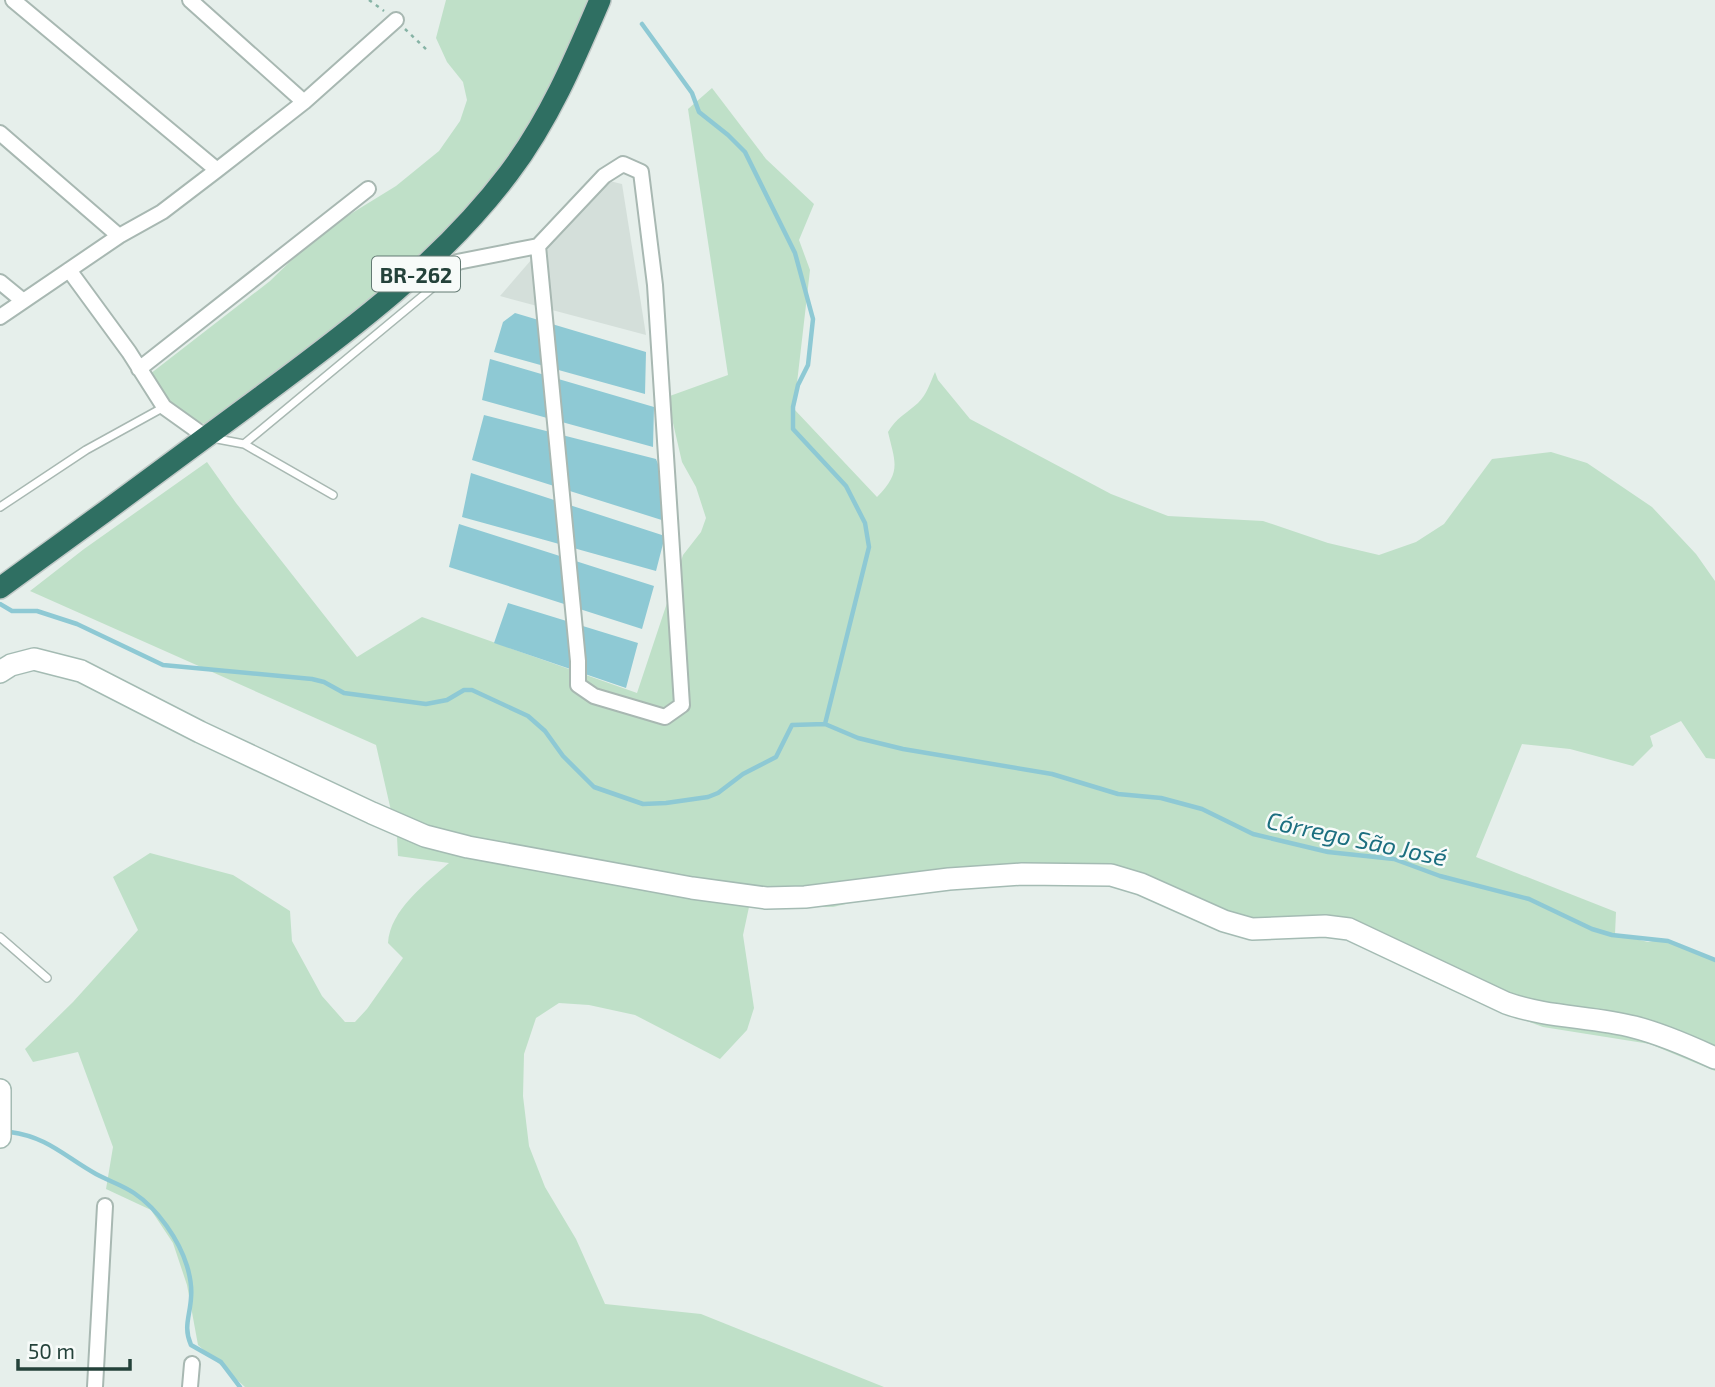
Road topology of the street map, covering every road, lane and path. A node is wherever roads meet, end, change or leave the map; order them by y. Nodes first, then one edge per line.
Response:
1 (13, 0) edge
2 (190, 0) edge
3 (600, 0) edge
4 (396, 20) dead end
5 (304, 102) junction
6 (0, 133) edge
7 (217, 170) junction
8 (368, 189) dead end
9 (119, 236) junction
10 (538, 246) junction
11 (463, 262) junction
12 (69, 270) junction
13 (422, 270) junction
14 (0, 282) edge
15 (22, 300) junction
16 (0, 317) edge
17 (139, 369) junction
18 (164, 407) junction
19 (206, 437) junction
20 (244, 444) junction
21 (333, 495) dead end
22 (0, 507) edge
23 (0, 588) edge
24 (0, 672) edge
25 (0, 937) edge
26 (47, 978) dead end
27 (1715, 1058) edge
28 (0, 1090) edge
29 (1, 1129) edge
30 (106, 1206) dead end
31 (192, 1364) dead end
32 (95, 1387) edge
33 (190, 1387) edge

1 - 7 street
2 - 5 street
3 - 13 highway, BR-262
4 - 5 street
5 - 7 street
6 - 9 street
7 - 9 street
8 - 17 street
9 - 12 street
10 - 10 street
10 - 11 street
11 - 13 street
11 - 20 lane
12 - 15 street
12 - 17 street
13 - 19 highway, BR-262
14 - 15 street
15 - 16 street
17 - 18 street
18 - 19 street
18 - 22 lane
19 - 20 lane
19 - 23 highway, BR-262
20 - 21 lane
24 - 27 street
25 - 26 lane
28 - 29 street
30 - 32 street
31 - 33 street

